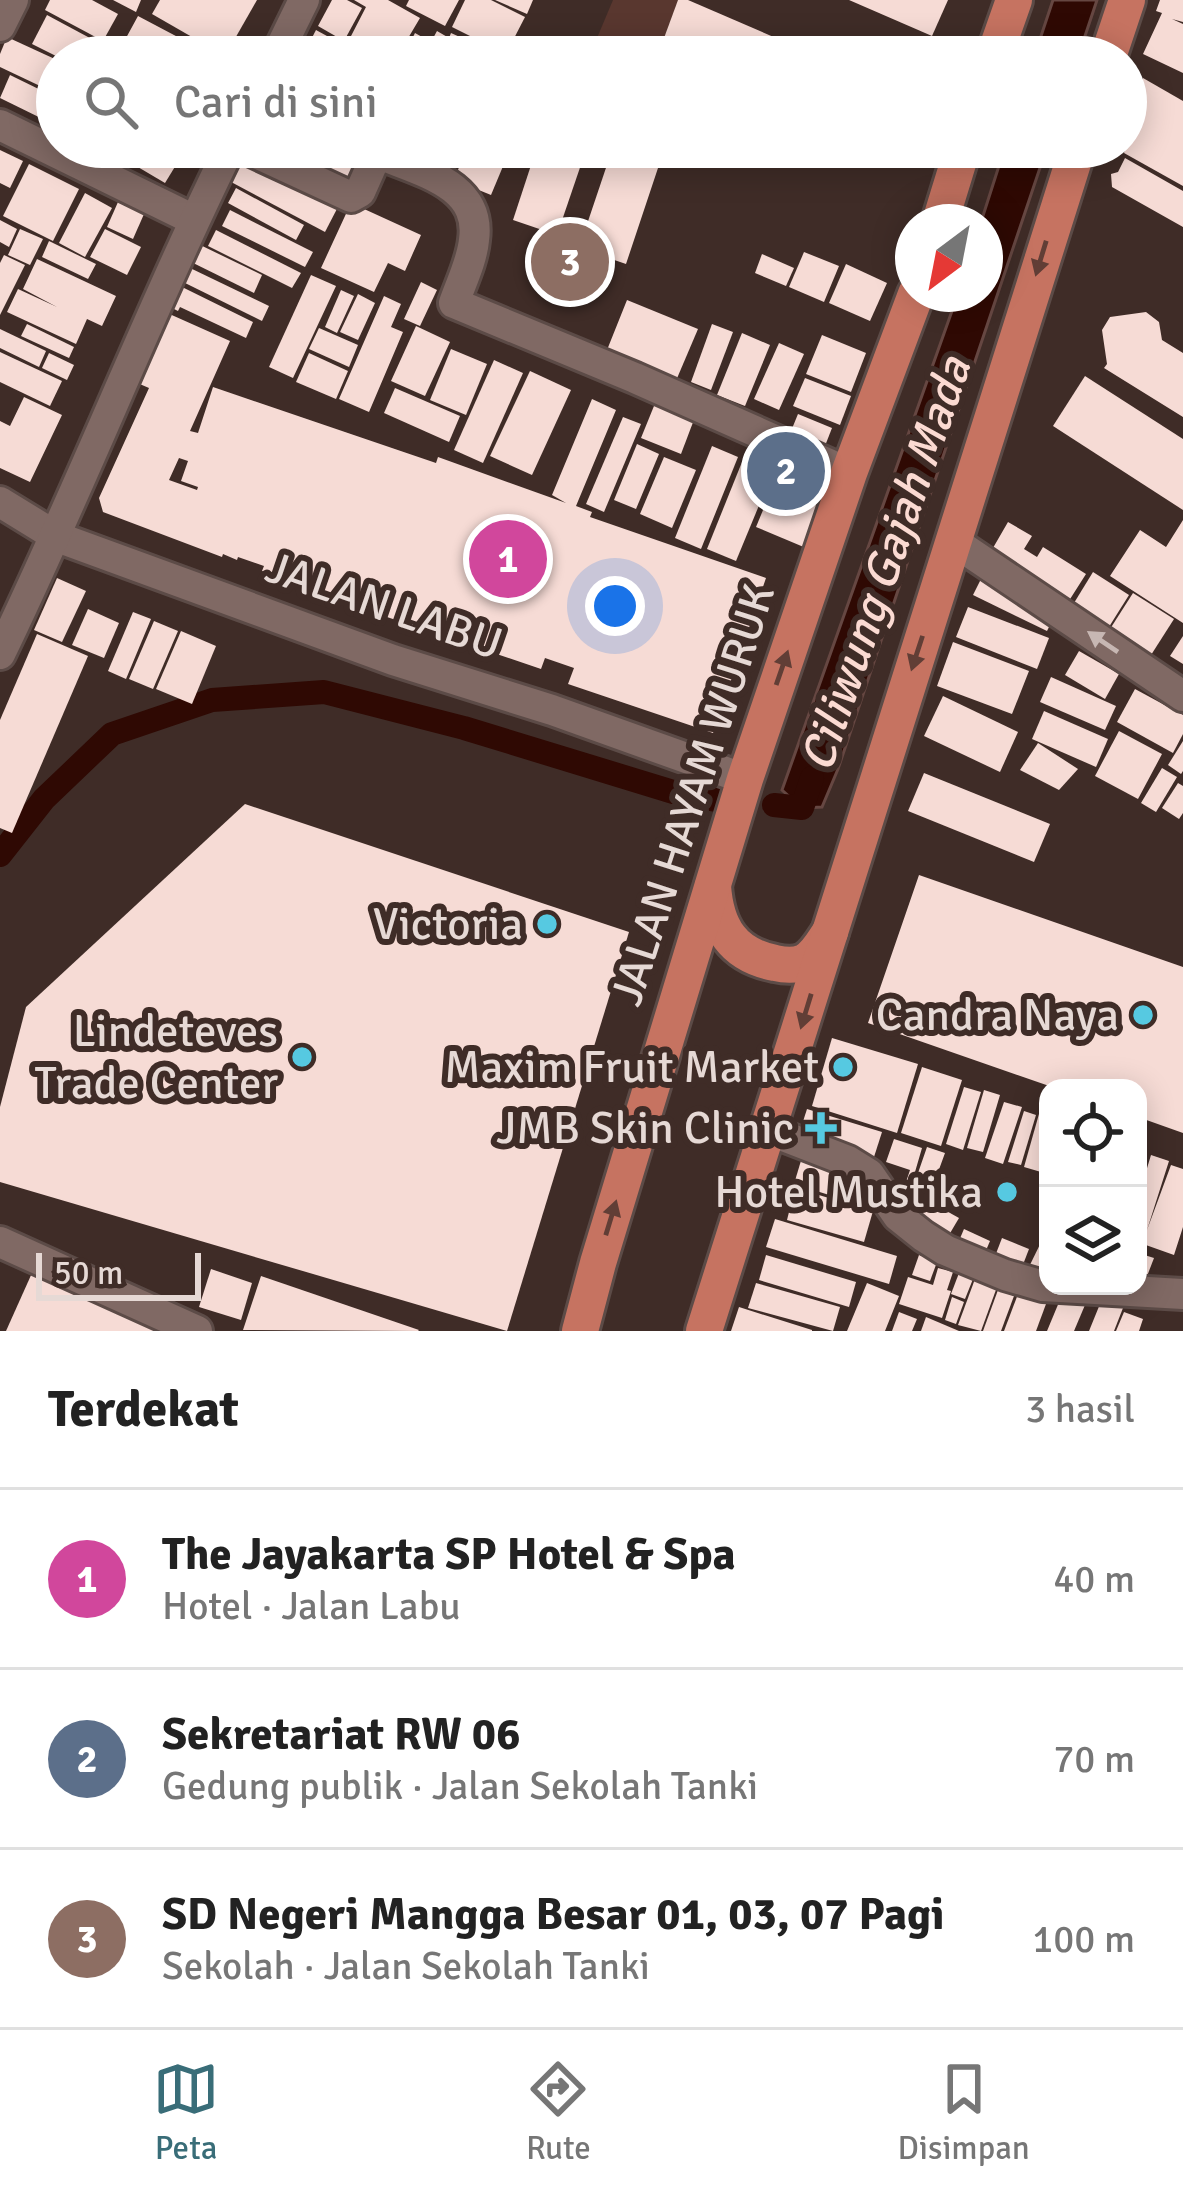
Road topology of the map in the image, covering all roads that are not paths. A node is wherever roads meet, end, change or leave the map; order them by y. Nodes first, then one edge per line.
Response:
1 (13, 0) edge
2 (304, 0) edge
3 (1014, 0) edge
4 (1127, 0) edge
5 (0, 26) edge
6 (286, 36) edge
7 (1001, 36) edge
8 (1115, 36) edge
9 (0, 125) edge
10 (36, 143) edge
11 (88, 168) edge
12 (220, 168) edge
13 (288, 168) edge
14 (370, 168) edge
15 (416, 168) edge
16 (957, 168) edge
17 (1071, 168) edge
18 (946, 204) edge
19 (194, 220) junction
20 (909, 312) edge
21 (849, 473) junction
22 (0, 502) edge
23 (56, 537) junction
24 (953, 542) junction
25 (0, 654) edge
26 (1183, 696) edge
27 (745, 779) junction
28 (713, 884) junction
29 (832, 929) junction
30 (768, 1130) junction
31 (0, 1242) edge
32 (1183, 1294) edge
33 (197, 1331) edge
34 (580, 1331) edge
35 (704, 1331) edge

1 - 5 street
2 - 6 street
3 - 7 main road
4 - 8 main road
9 - 10 street
11 - 19 street
12 - 19 street
13 - 14 street
15 - 21 street
16 - 18 main road
17 -> 24 main road
19 - 23 street
20 - 21 main road, JALAN HAYAM WURUK
27 -> 21 main road, JALAN HAYAM WURUK
22 - 23 street, JALAN LABU
23 - 25 street
23 - 27 street, JALAN LABU
26 -> 24 street
24 -> 29 main road
27 - 28 main road, JALAN HAYAM WURUK
28 - 29 main road
34 -> 28 main road, JALAN HAYAM WURUK
29 -> 30 main road
30 - 32 street
30 - 35 main road
31 - 33 street

